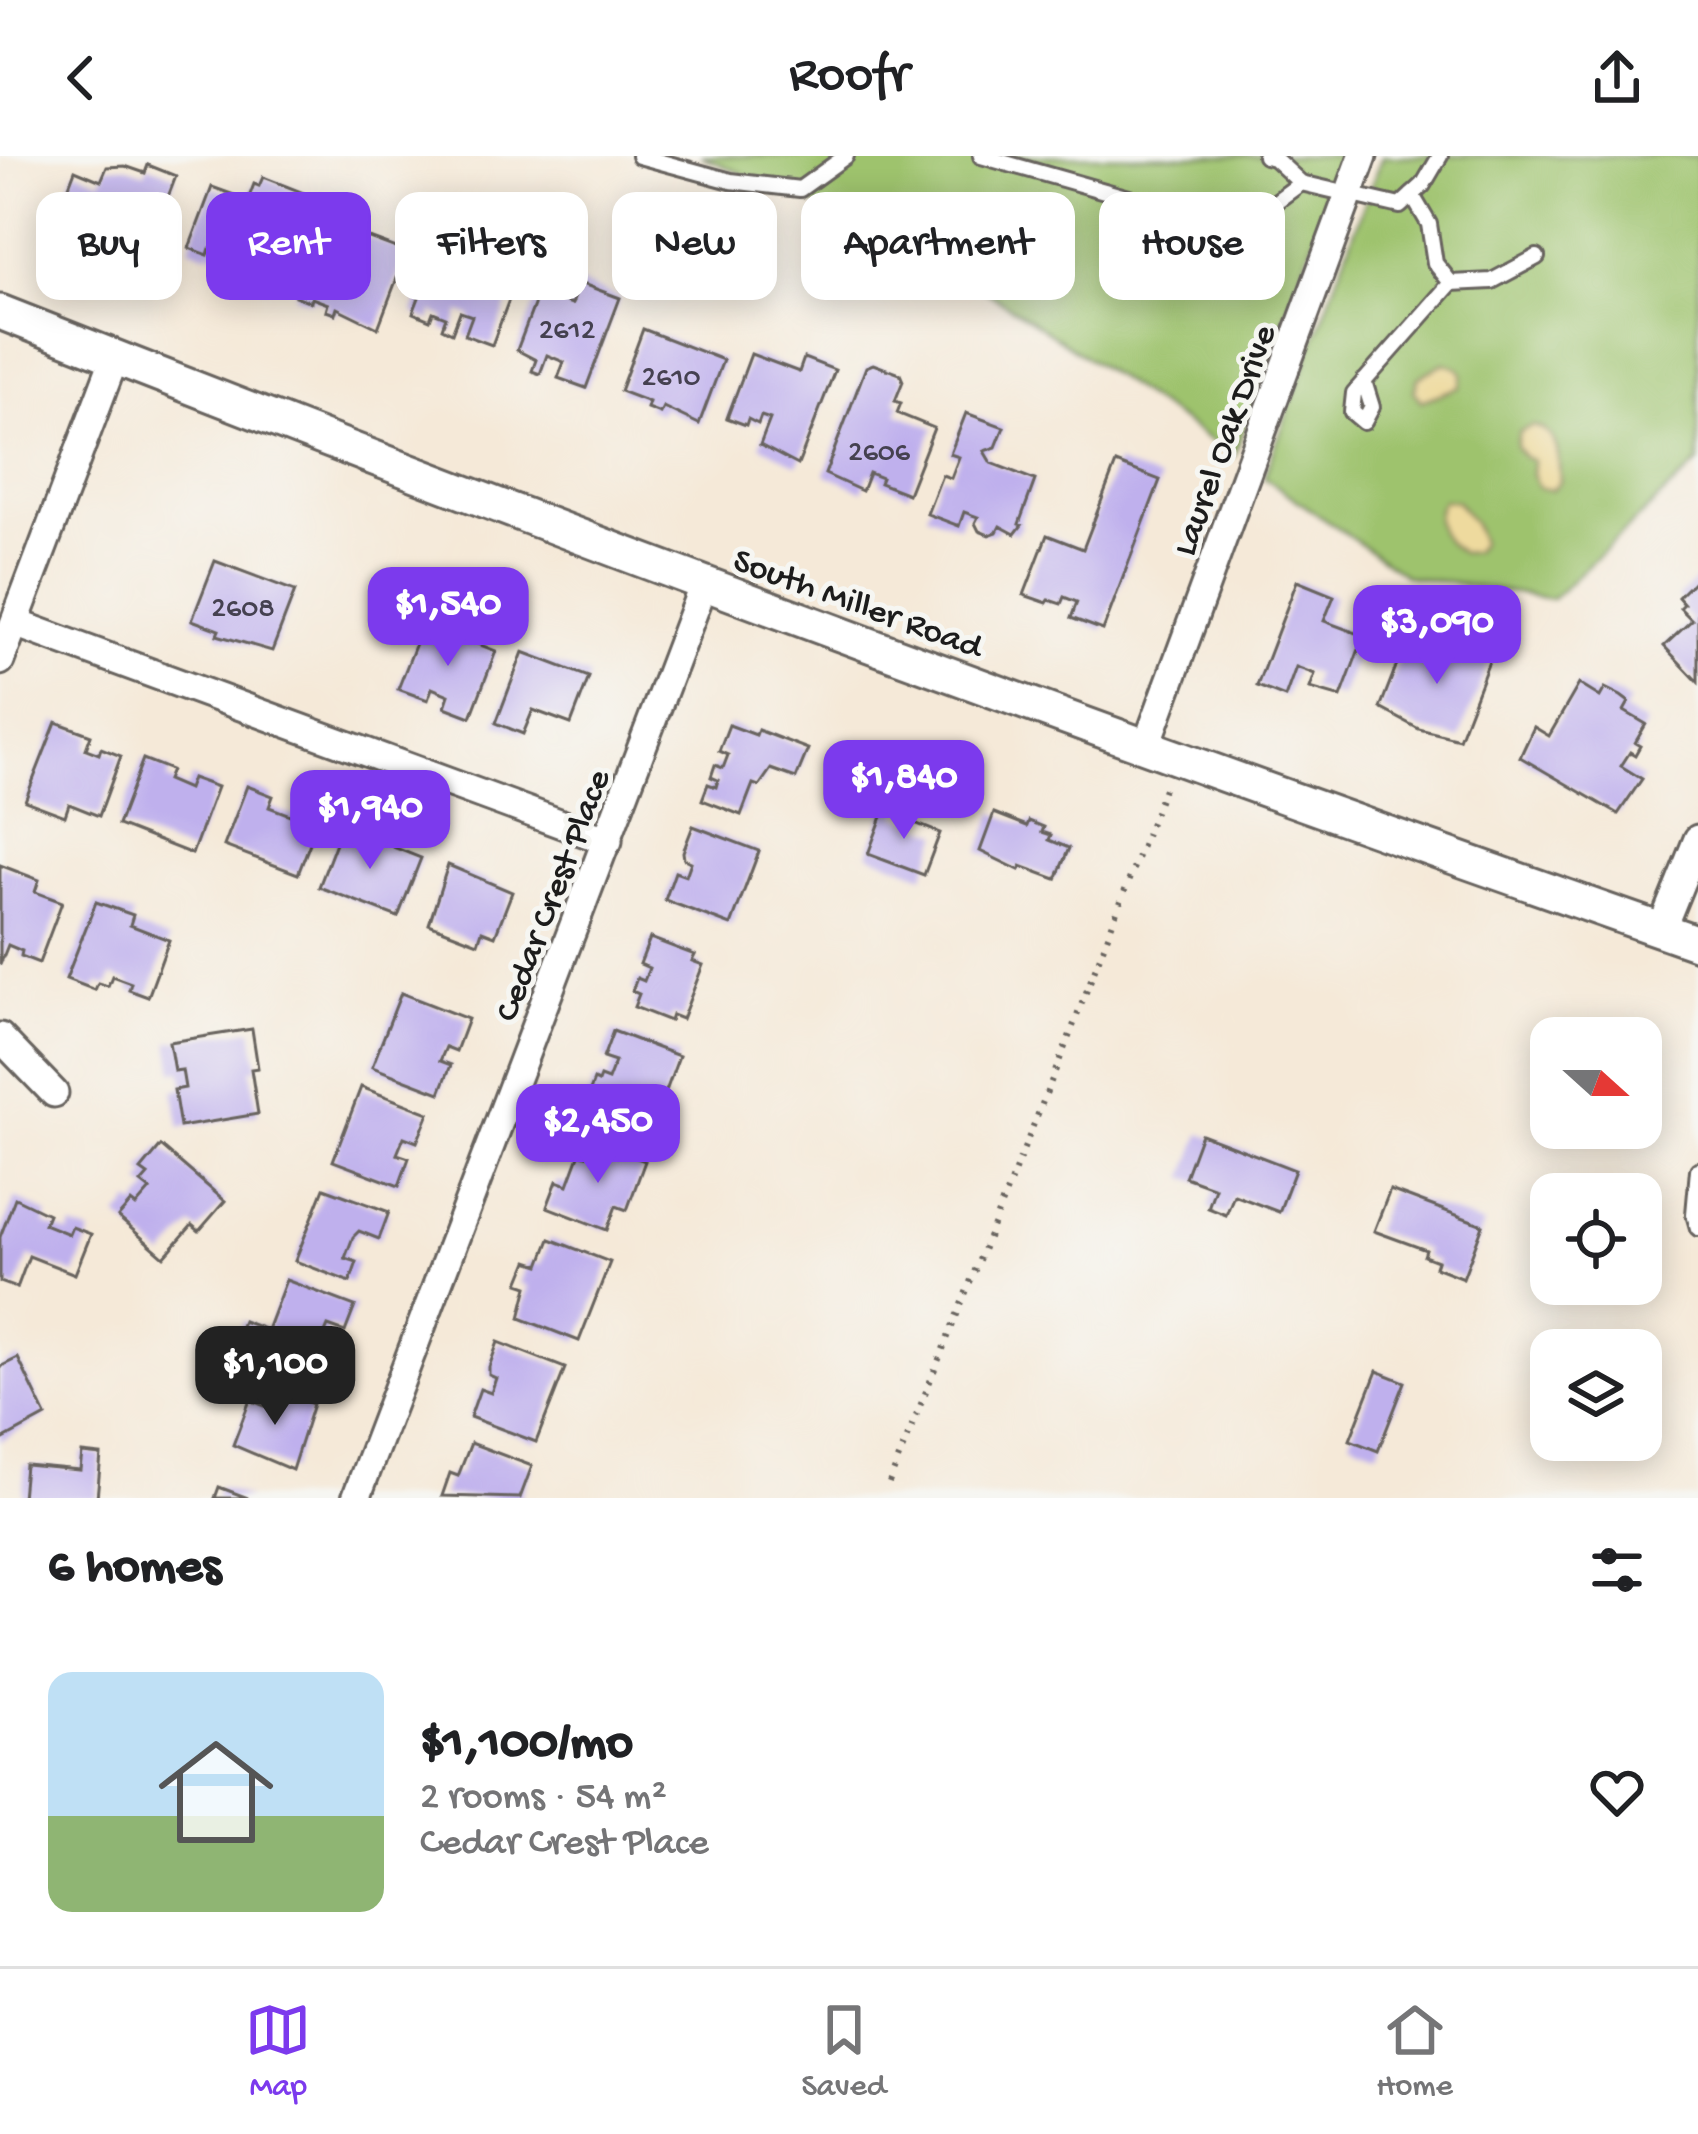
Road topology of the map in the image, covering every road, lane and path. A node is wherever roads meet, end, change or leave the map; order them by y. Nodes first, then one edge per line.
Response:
1 (640, 156) edge
2 (846, 156) edge
3 (981, 156) edge
4 (1265, 156) edge
5 (1363, 156) edge
6 (1440, 156) edge
7 (1301, 182) junction
8 (1349, 195) junction
9 (1412, 195) junction
10 (1537, 257) dead end
11 (1451, 283) junction
12 (0, 312) edge
13 (115, 357) junction
14 (1364, 381) dead end
15 (704, 584) junction
16 (14, 622) junction
17 (0, 661) edge
18 (1161, 752) junction
19 (1698, 839) edge
20 (608, 841) junction
21 (1661, 930) junction
22 (1698, 943) edge
23 (0, 1037) edge
24 (54, 1093) dead end
25 (1698, 1170) edge
26 (1698, 1228) edge
27 (889, 1484) dead end
28 (356, 1498) edge

1 - 2 lane
3 - 7 lane
4 - 7 lane
5 - 8 street, Laurel Oak Drive
6 - 9 lane
7 - 8 lane
8 - 9 lane
8 - 18 street, Laurel Oak Drive
9 - 11 lane
10 - 11 lane
11 - 14 lane
12 - 13 street, South Miller Road
13 - 15 street, South Miller Road
13 - 16 street
15 - 18 street, South Miller Road
15 - 20 street, Cedar Crest Place
16 - 17 street
16 - 20 street
18 - 21 street, South Miller Road
18 - 27 path
19 - 21 street
20 - 28 street, Cedar Crest Place
21 - 22 street, South Miller Road
23 - 24 street
25 - 26 lane

